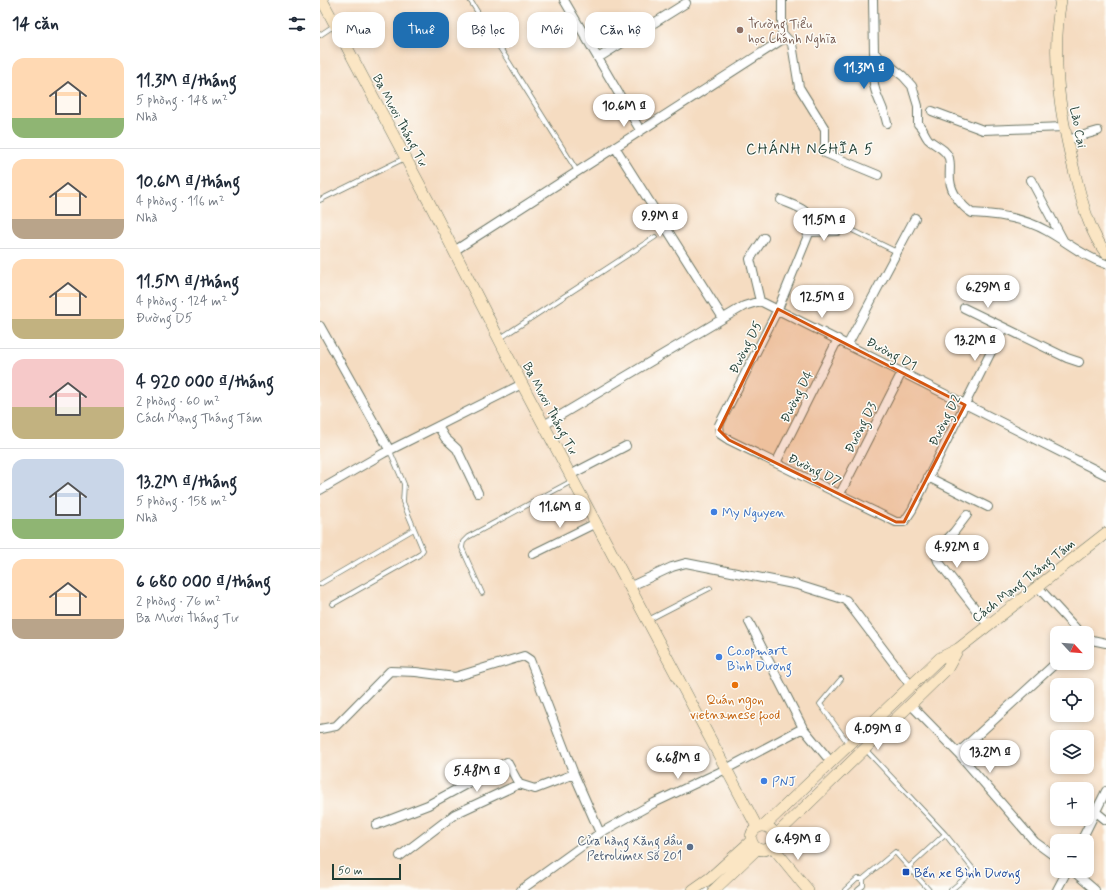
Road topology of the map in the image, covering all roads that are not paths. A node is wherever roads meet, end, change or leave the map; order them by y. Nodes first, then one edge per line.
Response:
1 (322, 0) edge
2 (470, 0) edge
3 (564, 0) edge
4 (782, 0) edge
5 (874, 0) edge
6 (1061, 0) edge
7 (686, 4) dead end
8 (332, 19) edge
9 (332, 27) edge
10 (782, 33) junction
11 (320, 35) edge
12 (347, 48) edge
13 (598, 58) junction
14 (880, 58) junction
15 (932, 111) dead end
16 (887, 123) dead end
17 (1064, 127) junction
18 (640, 130) junction
19 (1098, 131) dead end
20 (1067, 140) junction
21 (615, 146) junction
22 (405, 158) junction
23 (577, 171) junction
24 (878, 175) dead end
25 (1031, 180) dead end
26 (320, 200) edge
27 (781, 200) dead end
28 (915, 218) dead end
29 (837, 231) dead end
30 (854, 231) dead end
31 (810, 232) junction
32 (655, 237) dead end
33 (764, 238) dead end
34 (1063, 240) junction
35 (454, 251) junction
36 (897, 252) junction
37 (1106, 253) edge
38 (1106, 264) edge
39 (760, 301) junction
40 (964, 308) dead end
41 (778, 309) junction
42 (723, 318) junction
43 (320, 326) edge
44 (1003, 328) junction
45 (499, 339) junction
46 (838, 339) junction
47 (848, 344) junction
48 (1079, 362) dead end
49 (902, 372) junction
50 (522, 384) junction
51 (965, 404) junction
52 (544, 425) junction
53 (438, 426) junction
54 (719, 430) joint
55 (626, 446) dead end
56 (390, 451) junction
57 (776, 463) junction
58 (1106, 476) edge
59 (572, 478) junction
60 (928, 478) junction
61 (320, 490) edge
62 (478, 493) dead end
63 (840, 494) junction
64 (988, 506) dead end
65 (967, 515) dead end
66 (904, 522) joint
67 (596, 523) junction
68 (414, 528) junction
69 (1106, 533) edge
70 (533, 554) dead end
71 (320, 584) edge
72 (1038, 586) junction
73 (629, 587) junction
74 (710, 588) dead end
75 (482, 593) dead end
76 (333, 604) dead end
77 (647, 620) junction
78 (749, 622) dead end
79 (988, 625) junction
80 (1074, 626) edge
81 (1094, 640) edge
82 (1106, 643) edge
83 (958, 649) junction
84 (1050, 668) edge
85 (841, 679) dead end
86 (911, 686) junction
87 (910, 704) junction
88 (803, 728) junction
89 (320, 729) edge
90 (850, 745) junction
91 (865, 748) junction
92 (958, 752) junction
93 (831, 762) junction
94 (726, 768) junction
95 (574, 774) junction
96 (519, 784) junction
97 (1106, 791) edge
98 (1096, 812) junction
99 (1106, 820) edge
100 (376, 825) dead end
101 (760, 826) junction
102 (600, 833) junction
103 (945, 834) junction
104 (1085, 834) edge
105 (773, 841) junction
106 (754, 845) junction
107 (1050, 853) edge
108 (400, 856) dead end
109 (909, 867) junction
110 (1063, 878) edge
111 (1081, 878) edge
112 (863, 879) junction
113 (521, 890) edge
114 (693, 890) edge
115 (714, 890) edge
116 (808, 890) edge
117 (845, 890) edge
118 (858, 890) edge
119 (929, 890) edge
120 (952, 890) edge
121 (1057, 890) edge
122 (1095, 890) edge

1 - 8 street, Ba Mươi Tháng Tư
2 - 23 lane
3 - 13 street
4 - 10 street
5 - 14 street
6 - 17 street, Lào Cai
7 - 13 street
9 - 11 lane
10 - 18 street
10 - 24 street
12 - 22 street, Ba Mươi Tháng Tư
13 - 18 street
14 - 16 street
14 - 34 street
15 - 17 street
17 - 20 street, Lào Cai
18 - 21 street
19 - 20 street
20 - 37 street, Lào Cai
21 - 23 street
21 - 42 street
22 - 26 lane
22 - 35 street, Ba Mươi Tháng Tư
23 - 35 street
25 - 34 street
27 - 31 street, Đường D5
28 - 36 street
29 - 31 street
30 - 36 lane
31 - 41 street, Đường D5
32 - 45 lane
33 - 39 street
34 - 38 street
35 - 45 street, Ba Mươi Tháng Tư
36 - 47 street
39 - 41 street, Đường D1
39 - 42 street
40 - 44 street
41 - 46 street, Đường D1
41 - 54 street, Đường D5
42 - 52 street
43 - 56 street
44 - 48 street
44 - 51 street, Đường D2
45 - 50 street, Ba Mươi Tháng Tư
46 - 47 street, Đường D1
46 - 57 street, Đường D4
47 - 49 street, Đường D1
49 - 51 street, Đường D1
49 - 63 street, Đường D3
50 - 52 street, Ba Mươi Tháng Tư
50 - 53 street
51 - 58 street, Đường D1
51 - 60 street, Đường D2
52 - 59 street, Ba Mươi Tháng Tư
53 - 56 street
53 - 62 street
54 - 57 street, Đường D7
55 - 59 street
56 - 61 street
56 - 68 lane
57 - 63 street, Đường D7
59 - 67 street, Ba Mươi Tháng Tư
59 - 75 lane
60 - 64 street
60 - 66 street, Đường D2
63 - 66 street, Đường D7
65 - 79 street
67 - 70 street
67 - 73 street, Ba Mươi Tháng Tư
68 - 71 lane
68 - 76 lane
69 - 72 street, Cách Mạng Tháng Tám
72 - 79 street, Cách Mạng Tháng Tám
72 - 80 street
73 - 77 street, Ba Mươi Tháng Tư
73 - 86 street
74 - 77 lane
77 - 94 street, Ba Mươi Tháng Tư
78 - 88 street
79 - 83 street, Cách Mạng Tháng Tám
81 - 82 street
83 - 86 street, Cách Mạng Tháng Tám
83 - 87 street, Cách Mạng Tháng Tám
84 - 92 street
85 - 90 lane
86 - 90 street, Cách Mạng Tháng Tám
87 - 91 street, Cách Mạng Tháng Tám
87 - 92 street
88 - 93 street
88 - 94 street
89 - 95 street
90 - 93 street, Cách Mạng Tháng Tám
91 - 103 lane
91 - 105 street, Cách Mạng Tháng Tám
92 - 107 street
93 - 101 street, Cách Mạng Tháng Tám
94 - 101 street, Ba Mươi Tháng Tư
94 - 102 street
95 - 96 street
95 - 102 street
96 - 100 street
96 - 108 street
97 - 98 street
98 - 99 street
98 - 104 street
101 - 105 street
101 - 106 street
102 - 113 street
103 - 109 lane
103 - 120 lane
105 - 106 street
105 - 116 street
106 - 114 street
106 - 115 street
109 - 112 lane
109 - 119 lane
110 - 121 street
111 - 122 street
112 - 117 lane
112 - 118 lane

